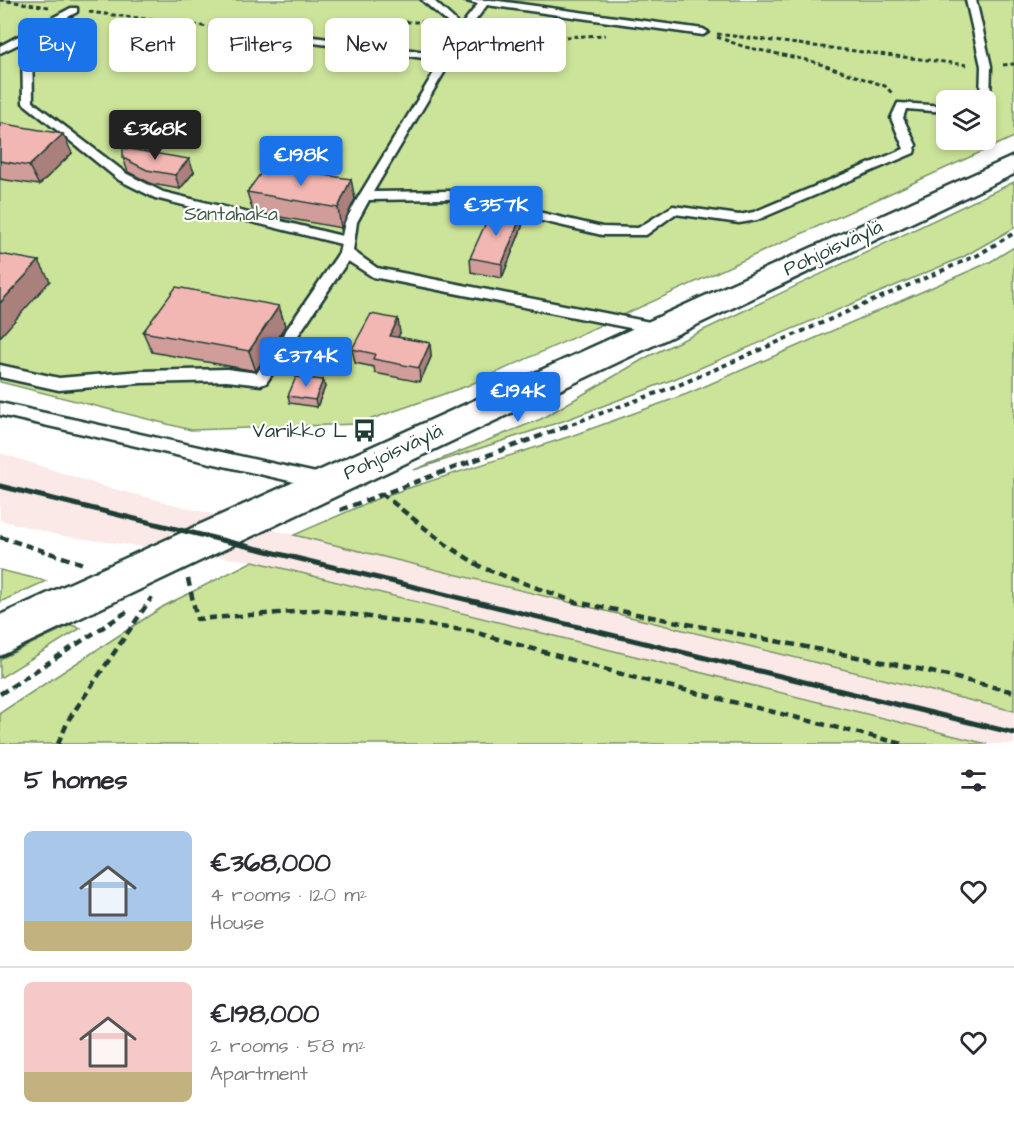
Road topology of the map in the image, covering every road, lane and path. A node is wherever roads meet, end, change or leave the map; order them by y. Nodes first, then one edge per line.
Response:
1 (0, 0) edge
2 (427, 0) edge
3 (468, 0) edge
4 (971, 0) edge
5 (485, 1) edge
6 (74, 10) junction
7 (60, 18) edge
8 (448, 18) edge
9 (472, 18) edge
10 (208, 27) edge
11 (703, 32) joint
12 (313, 40) edge
13 (18, 41) edge
14 (0, 50) edge
15 (421, 54) edge
16 (27, 72) edge
17 (439, 72) edge
18 (985, 90) edge
19 (902, 105) junction
20 (936, 108) edge
21 (1014, 164) edge
22 (365, 196) junction
23 (1014, 233) edge
24 (347, 247) junction
25 (660, 329) junction
26 (0, 370) edge
27 (0, 409) edge
28 (381, 493) junction
29 (333, 497) junction
30 (0, 537) edge
31 (197, 574) dead end
32 (188, 578) junction
33 (180, 582) dead end
34 (135, 595) junction
35 (0, 636) edge
36 (1014, 692) edge
37 (0, 694) edge
38 (58, 744) edge
39 (903, 744) edge

1 - 6 path
2 - 8 lane
3 - 5 lane
4 - 18 lane
5 - 9 lane
5 - 11 lane
6 - 7 lane
6 - 10 path
11 - 19 path
12 - 15 lane
13 - 14 lane
16 - 24 lane
17 - 22 lane
19 - 20 lane
19 - 22 lane
21 - 25 main road, Pohjoisväylä
22 - 24 lane
23 - 28 path
24 - 25 lane
24 - 26 lane
25 - 29 main road, Pohjoisväylä
27 - 29 lane
28 - 29 path
28 - 36 path
29 - 34 main road, Pohjoisväylä
30 - 34 path
31 - 32 path
32 - 33 path
32 - 39 path
34 - 35 main road, Pohjoisväylä
34 - 37 path
34 - 38 path

